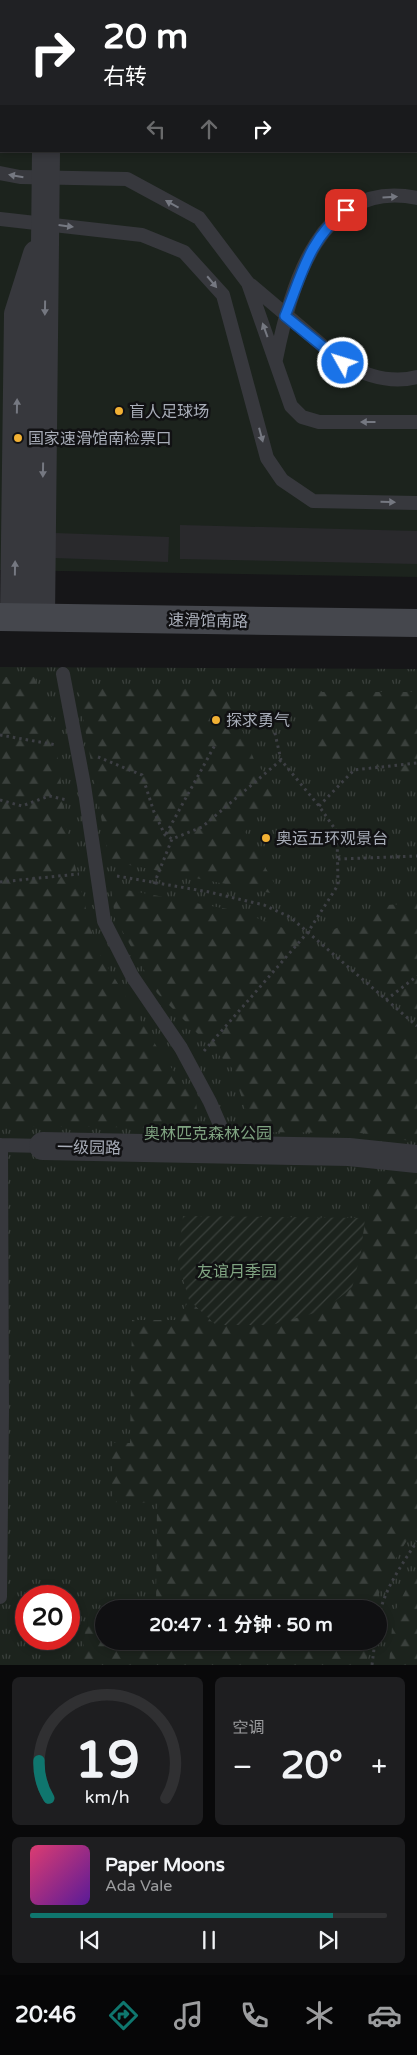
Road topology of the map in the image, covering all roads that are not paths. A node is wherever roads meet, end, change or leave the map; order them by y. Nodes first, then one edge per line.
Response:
1 (46, 152) edge
2 (0, 173) edge
3 (46, 178) junction
4 (417, 198) edge
5 (0, 219) edge
6 (46, 224) junction
7 (248, 283) junction
8 (285, 316) junction
9 (276, 359) junction
10 (417, 377) edge
11 (417, 422) edge
12 (417, 503) edge
13 (7, 617) edge
14 (41, 618) junction
15 (417, 623) edge
16 (63, 674) dead end
17 (0, 1145) edge
18 (43, 1146) joint
19 (231, 1150) junction
20 (417, 1159) edge
21 (0, 1597) edge

1 - 3 street
3 -> 2 lane
3 - 6 street
7 -> 3 lane
8 -> 4 lane
5 - 6 lane
6 -> 12 lane
13 -> 6 street
6 -> 14 street
7 - 8 lane
9 -> 7 lane
8 - 9 lane
8 - 10 lane
11 -> 9 lane
13 - 14 street, 速滑馆南路
14 - 15 street, 速滑馆南路
16 - 19 lane
17 - 18 lane, 一级园路
17 - 21 lane
18 - 19 street, 一级园路
19 - 20 street, 一级园路

